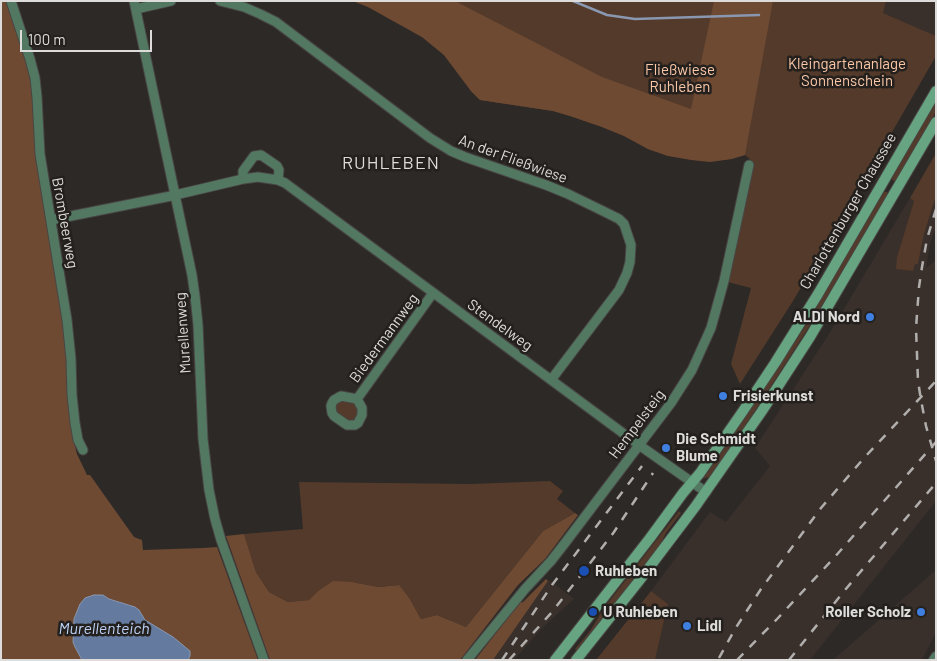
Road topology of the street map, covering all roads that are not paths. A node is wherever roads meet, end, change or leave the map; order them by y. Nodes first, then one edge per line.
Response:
1 (11, 1) edge
2 (172, 1) edge
3 (220, 1) edge
4 (135, 5) edge
5 (936, 91) edge
6 (936, 122) edge
7 (749, 165) dead end
8 (243, 179) junction
9 (278, 180) junction
10 (175, 195) junction
11 (51, 220) junction
12 (434, 293) junction
13 (551, 380) junction
14 (357, 398) dead end
15 (639, 445) junction
16 (83, 450) dead end
17 (692, 483) junction
18 (706, 492) junction
19 (264, 660) edge
20 (468, 660) edge
21 (555, 660) edge
22 (576, 660) edge

1 - 11 street, Brombeerweg
2 - 4 street
3 - 13 street, An der Fließwiese
4 - 10 street, Murellenweg
5 - 17 main road, Charlottenburger Chaussee
6 - 18 main road, Charlottenburger Chaussee
7 - 15 street, Hempelsteig
8 - 9 street, Stendelweg
8 - 9 street
8 - 10 street, Stendelweg
9 - 12 street, Stendelweg
10 - 11 street, Stendelweg
10 - 19 street, Murellenweg
11 - 16 street, Brombeerweg
12 - 13 street, Stendelweg
12 - 14 street, Biedermannweg
13 - 15 street, Stendelweg
15 - 17 street, Stendelweg
15 - 20 street, Hempelsteig
17 - 18 street, Stendelweg
17 - 21 main road, Charlottenburger Chaussee
18 - 22 main road, Charlottenburger Chaussee

